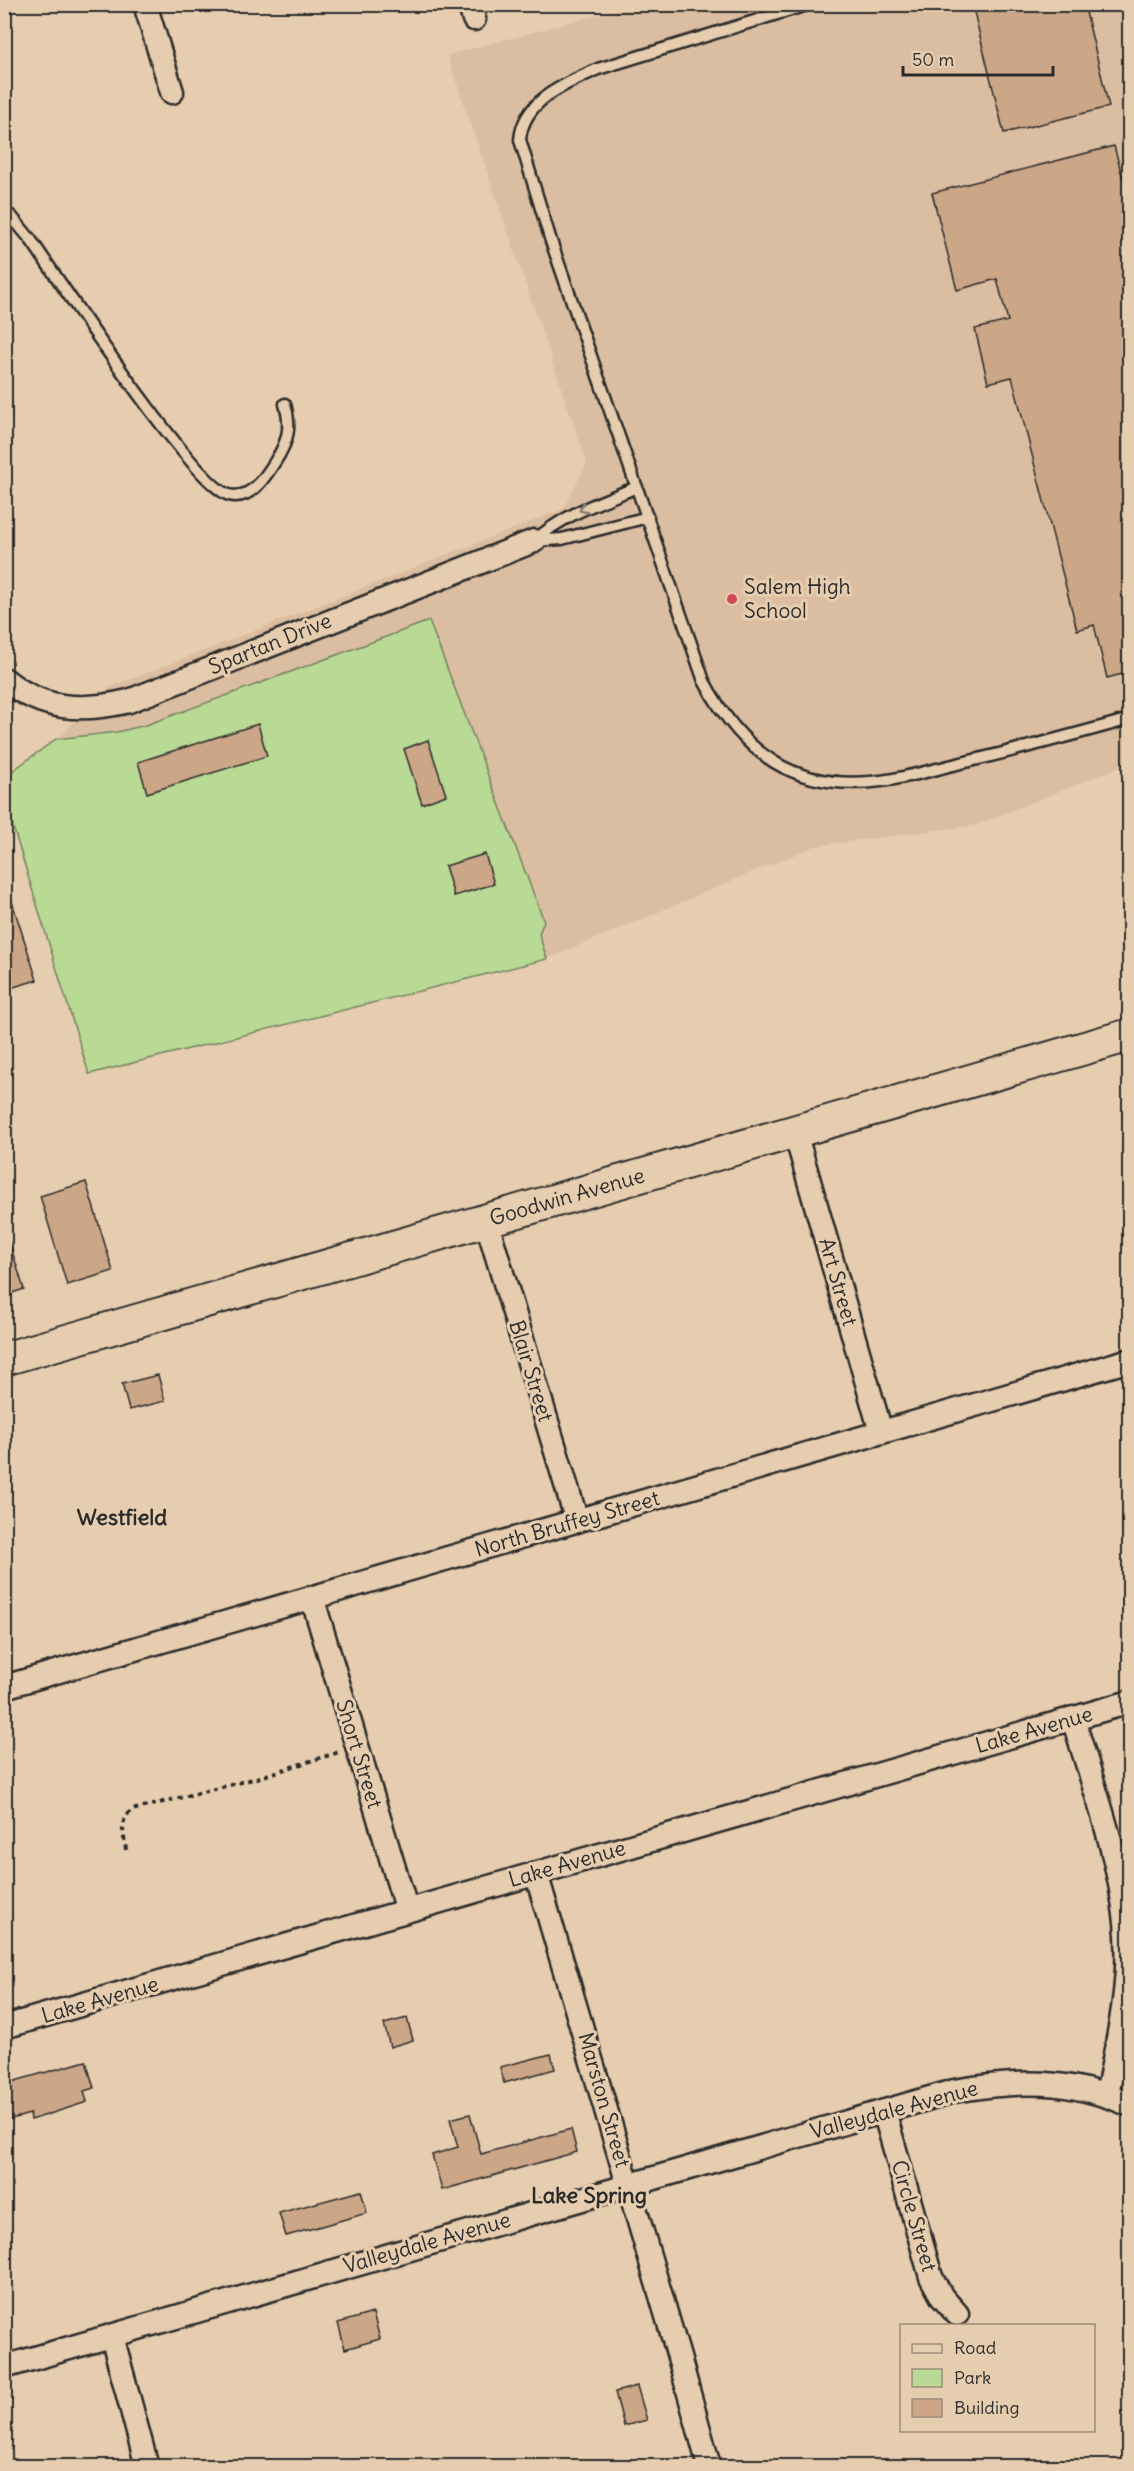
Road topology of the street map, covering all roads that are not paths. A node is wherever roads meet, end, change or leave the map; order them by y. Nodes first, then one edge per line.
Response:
1 (144, 4) edge
2 (810, 4) edge
3 (172, 93) dead end
4 (4, 211) edge
5 (285, 404) dead end
6 (638, 487) junction
7 (648, 517) junction
8 (534, 541) junction
9 (4, 679) edge
10 (1130, 719) edge
11 (1130, 1035) edge
12 (795, 1132) junction
13 (486, 1220) junction
14 (4, 1359) edge
15 (1130, 1360) edge
16 (881, 1432) junction
17 (577, 1521) junction
18 (312, 1597) junction
19 (4, 1687) edge
20 (1130, 1702) edge
21 (1073, 1718) junction
22 (537, 1873) junction
23 (406, 1911) junction
24 (4, 2027) edge
25 (1107, 2095) junction
26 (1130, 2105) edge
27 (884, 2111) junction
28 (629, 2185) junction
29 (957, 2314) dead end
30 (112, 2336) junction
31 (4, 2367) edge
32 (147, 2466) edge
33 (709, 2466) edge

1 - 3 street
2 - 6 lane
4 - 5 lane
6 - 7 lane
6 -> 8 lane
7 - 8 lane
7 - 10 lane
8 - 9 street, Spartan Drive
11 - 12 street, Goodwin Avenue
12 - 13 street, Goodwin Avenue
12 - 16 street, Art Street
13 - 14 street, Goodwin Avenue
13 - 17 street, Blair Street
15 - 16 street, North Bruffey Street
16 - 17 street, North Bruffey Street
17 - 18 street, North Bruffey Street
18 - 19 street, North Bruffey Street
18 - 23 street, Short Street
20 - 21 street, Lake Avenue
21 - 22 street, Lake Avenue
21 - 25 street
22 - 23 street, Lake Avenue
22 - 28 street, Marston Street
23 - 24 street, Lake Avenue
25 - 26 street, Valleydale Avenue
25 - 27 street, Valleydale Avenue
27 - 28 street, Valleydale Avenue
27 - 29 street, Circle Street
28 - 30 street, Valleydale Avenue
28 - 33 street, Marston Street
30 - 31 street, Valleydale Avenue
30 - 32 street

